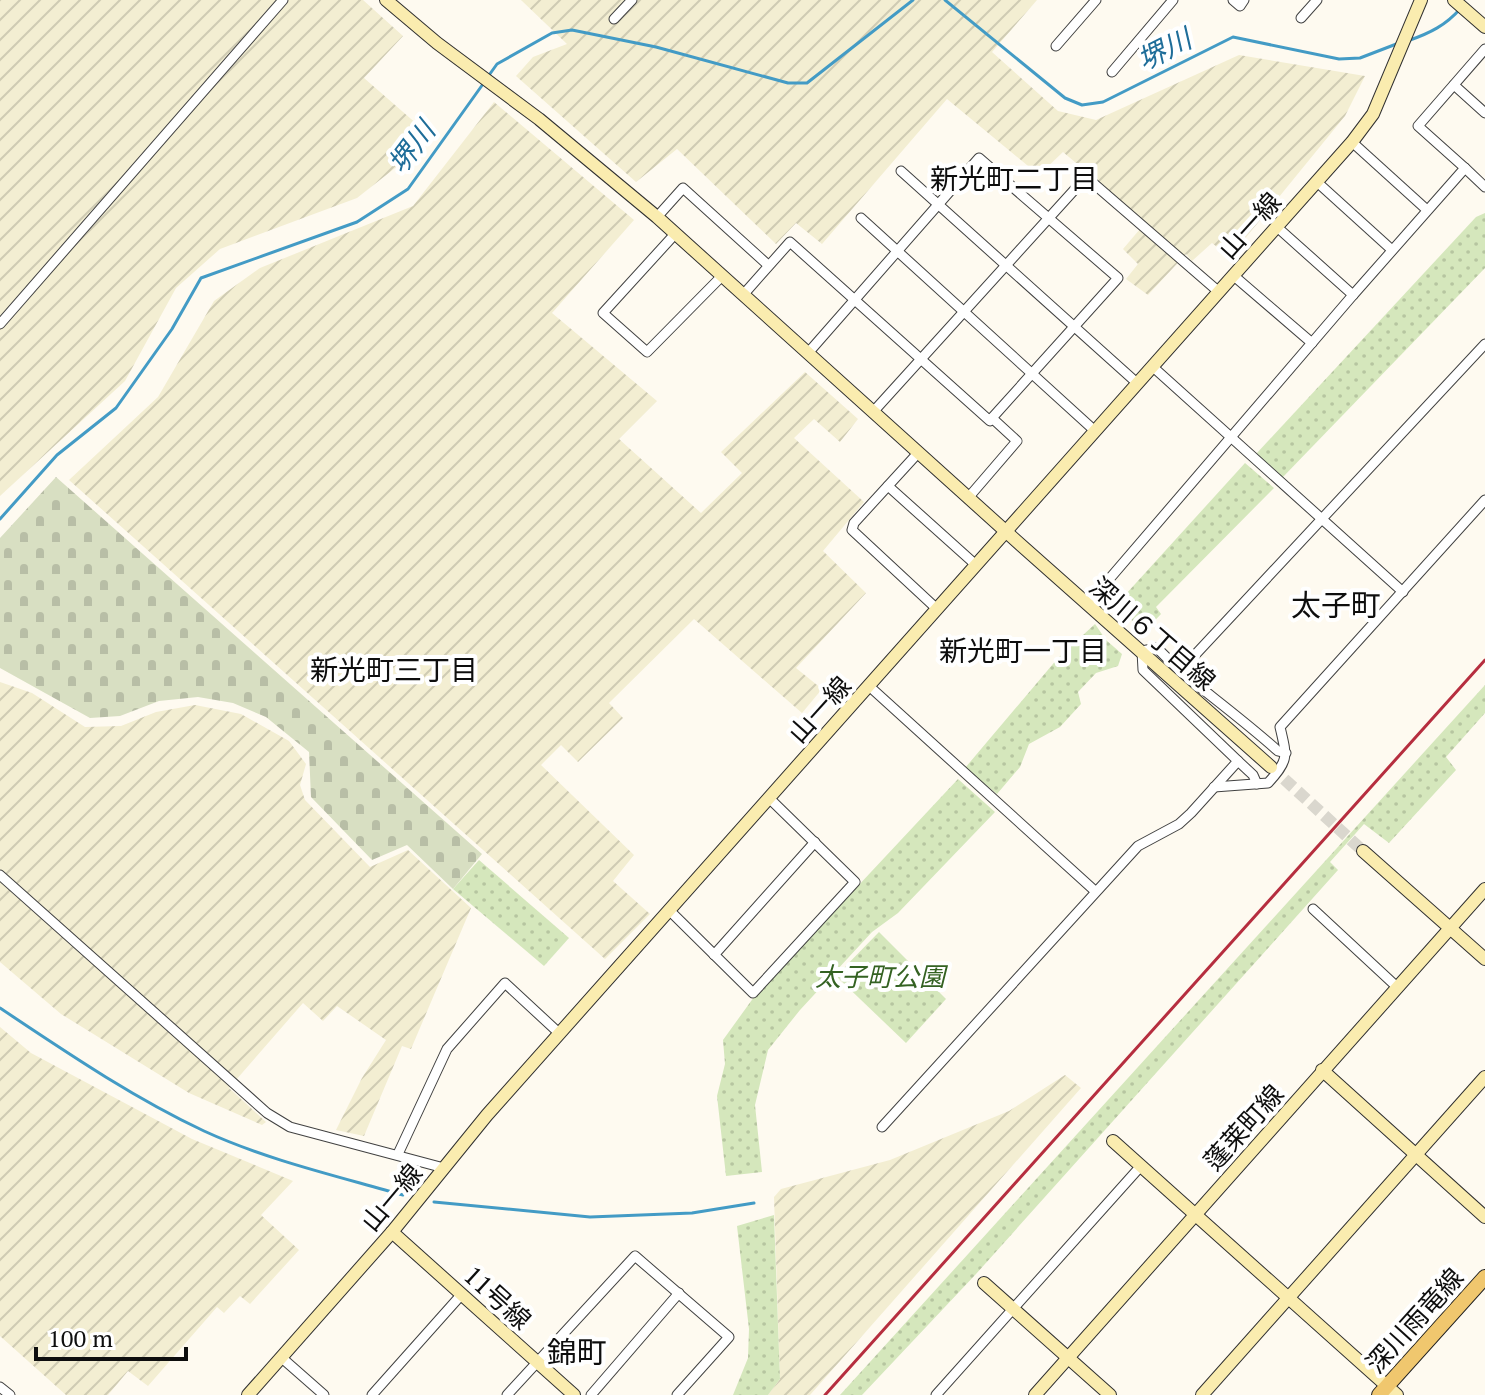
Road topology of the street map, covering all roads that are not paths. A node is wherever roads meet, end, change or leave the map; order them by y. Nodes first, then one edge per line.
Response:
1 (283, 0) edge
2 (386, 0) edge
3 (632, 0) edge
4 (1096, 0) edge
5 (1173, 0) edge
6 (1233, 0) edge
7 (1244, 0) edge
8 (1317, 0) edge
9 (1421, 0) edge
10 (1454, 0) edge
11 (1301, 18) dead end
12 (614, 19) dead end
13 (1485, 27) edge
14 (1056, 46) dead end
15 (1485, 49) edge
16 (1112, 72) dead end
17 (1454, 85) junction
18 (1485, 113) edge
19 (1352, 142) junction
20 (1465, 168) junction
21 (901, 171) dead end
22 (1317, 182) junction
23 (1485, 187) edge
24 (940, 205) junction
25 (1427, 210) junction
26 (657, 217) junction
27 (861, 218) dead end
28 (1048, 219) junction
29 (1277, 227) junction
30 (675, 234) junction
31 (1392, 250) junction
32 (897, 253) junction
33 (768, 265) junction
34 (1006, 265) junction
35 (722, 276) junction
36 (1234, 276) junction
37 (1219, 292) junction
38 (743, 295) junction
39 (1353, 295) junction
40 (854, 302) junction
41 (964, 313) junction
42 (0, 324) edge
43 (1074, 327) junction
44 (1312, 343) junction
45 (1483, 351) edge
46 (808, 353) junction
47 (921, 360) junction
48 (1153, 367) junction
49 (1032, 374) junction
50 (1137, 383) junction
51 (873, 412) junction
52 (992, 418) junction
53 (1095, 431) junction
54 (1231, 439) junction
55 (918, 453) junction
56 (888, 486) junction
57 (968, 498) junction
58 (1485, 500) edge
59 (1321, 519) junction
60 (1006, 532) junction
61 (976, 565) junction
62 (1403, 592) junction
63 (1087, 605) junction
64 (937, 609) junction
65 (1142, 651) junction
66 (1180, 671) junction
67 (869, 686) junction
68 (1286, 753) junction
69 (1238, 761) junction
70 (1271, 767) tunnel mouth
71 (1257, 784) junction
72 (1214, 787) junction
73 (769, 798) junction
74 (815, 842) junction
75 (1363, 851) tunnel mouth
76 (0, 875) edge
77 (1485, 889) edge
78 (1095, 891) junction
79 (1313, 909) dead end
80 (669, 910) junction
81 (1451, 928) junction
82 (714, 955) junction
83 (1485, 959) edge
84 (1397, 987) junction
85 (560, 1034) junction
86 (1322, 1070) junction
87 (1485, 1077) edge
88 (882, 1127) dead end
89 (1113, 1141) dead end
90 (398, 1154) junction
91 (1415, 1155) junction
92 (1140, 1167) junction
93 (444, 1168) junction
94 (1194, 1214) junction
95 (1485, 1217) edge
96 (392, 1232) junction
97 (1485, 1277) edge
98 (984, 1283) dead end
99 (679, 1293) junction
100 (462, 1294) junction
101 (1287, 1298) junction
102 (1013, 1308) junction
103 (1069, 1357) junction
104 (282, 1358) junction
105 (537, 1362) junction
106 (0, 1387) edge
107 (1388, 1392) edge
108 (10, 1395) edge
109 (248, 1395) edge
110 (324, 1395) edge
111 (372, 1395) edge
112 (507, 1395) edge
113 (574, 1395) edge
114 (591, 1395) edge
115 (677, 1395) edge
116 (936, 1395) edge
117 (1035, 1395) edge
118 (1110, 1395) edge
119 (1202, 1395) edge

1 - 42 street
2 - 26 street, 深川６丁目線
3 - 12 street
4 - 14 street
5 - 16 street
6 - 7 street
8 - 11 street
9 - 19 street, 山一線
10 - 13 street
15 - 17 street
17 - 18 street
17 - 20 street
19 - 22 street, 山一線
19 - 25 street
20 - 23 street
20 - 25 street
21 - 24 street
22 - 29 street, 山一線
22 - 31 street
24 - 28 street
24 - 32 street
24 - 34 street
25 - 31 street
26 - 30 street, 深川６丁目線
26 - 33 street
27 - 32 street
28 - 34 street
28 - 37 street
28 - 43 street
29 - 36 street, 山一線
29 - 39 street
30 - 35 street, 深川６丁目線
30 - 35 street
31 - 39 street
32 - 40 street
32 - 41 street
33 - 38 street
33 - 40 street
34 - 41 street
34 - 43 street
35 - 38 street, 深川６丁目線
36 - 37 street, 山一線
36 - 44 street
37 - 48 street, 山一線
38 - 46 street, 深川６丁目線
39 - 44 street
40 - 46 street
40 - 47 street
41 - 47 street
41 - 49 street
43 - 49 street
43 - 50 street
44 - 54 street
45 - 59 street
46 - 51 street, 深川６丁目線
47 - 51 street
47 - 52 street
48 - 50 street, 山一線
48 - 54 street
49 - 52 street
49 - 53 street
50 - 53 street, 山一線
51 - 55 street, 深川６丁目線
52 - 57 street
53 - 60 street, 山一線
54 - 59 street
54 - 63 street
55 - 56 street
55 - 57 street, 深川６丁目線
56 - 61 street
56 - 64 street
57 - 60 street, 深川６丁目線
58 - 62 street
59 - 62 street
59 - 66 street
60 - 61 street, 山一線
60 - 63 street, 深川６丁目線
61 - 64 street, 山一線
62 - 68 street
63 - 65 street, 深川６丁目線
64 - 67 street, 山一線
65 - 66 street
65 - 69 street
65 - 70 street, 深川６丁目線
66 - 68 street
67 - 73 street, 山一線
67 - 78 street
68 - 71 street
69 - 71 street
69 - 72 street
71 - 72 street
72 - 78 street
73 - 74 street
73 - 80 street, 山一線
74 - 82 street
74 - 82 street
75 - 81 street
76 - 90 street
77 - 81 street, 蓬莱町線
78 - 88 street
79 - 84 street
80 - 82 street
80 - 85 street, 山一線
81 - 83 street
81 - 84 street, 蓬莱町線
84 - 86 street, 蓬莱町線
85 - 90 street
85 - 93 street, 山一線
86 - 91 street
86 - 94 street, 蓬莱町線
87 - 91 street
89 - 92 street
90 - 93 street
91 - 95 street
91 - 101 street
92 - 94 street
92 - 102 street
93 - 96 street, 山一線
94 - 101 street
94 - 103 street, 蓬莱町線
96 - 100 street, 11号線
96 - 104 street, 山一線
97 - 107 main road, 深川雨竜線
98 - 102 street
99 - 105 street
99 - 114 street
99 - 115 street
100 - 105 street, 11号線
100 - 111 street
101 - 107 street
101 - 119 street
102 - 103 street
102 - 116 street
103 - 117 street, 蓬莱町線
103 - 118 street
104 - 109 street, 山一線
104 - 110 street
105 - 112 street
105 - 113 street, 11号線
106 - 108 street

